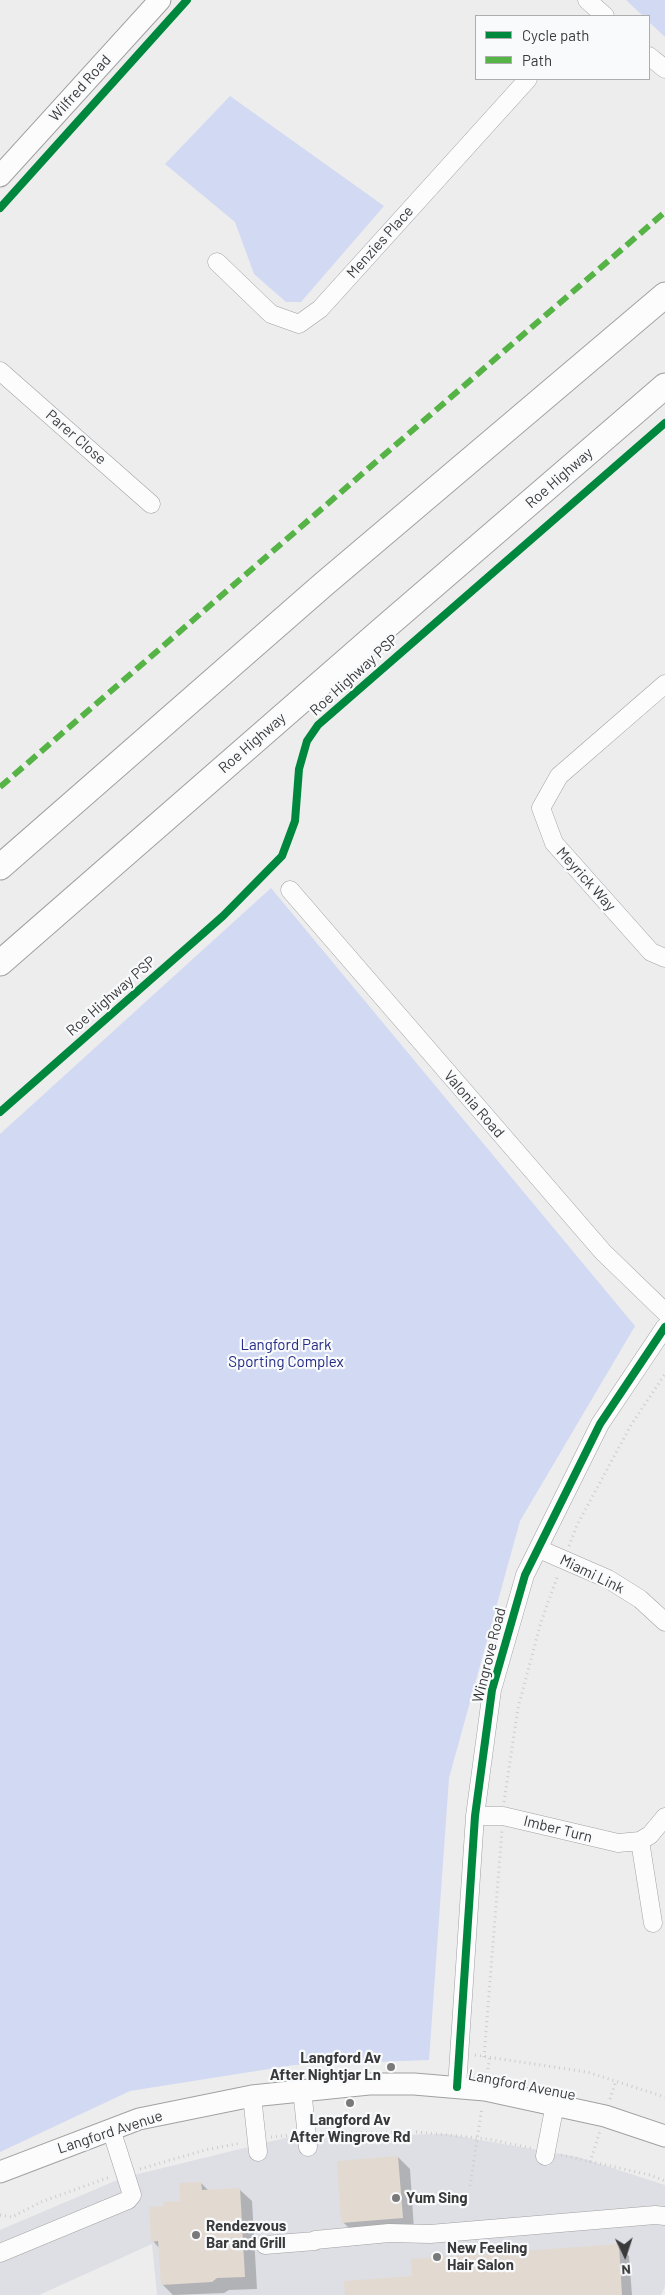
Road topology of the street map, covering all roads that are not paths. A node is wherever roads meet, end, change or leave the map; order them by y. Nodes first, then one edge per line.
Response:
1 (160, 0) edge
2 (650, 57) edge
3 (665, 69) edge
4 (527, 80) edge
5 (0, 176) edge
6 (217, 262) dead end
7 (665, 295) edge
8 (0, 371) edge
9 (665, 386) edge
10 (151, 504) dead end
11 (665, 684) edge
12 (0, 867) edge
13 (290, 890) dead end
14 (665, 958) edge
15 (0, 963) edge
16 (665, 1325) edge
17 (538, 1549) junction
18 (665, 1622) edge
19 (475, 1816) junction
20 (665, 1817) edge
21 (640, 1841) junction
22 (653, 1923) dead end
23 (457, 2087) junction
24 (302, 2089) junction
25 (252, 2096) junction
26 (555, 2104) junction
27 (111, 2129) junction
28 (665, 2136) edge
29 (307, 2141) road end
30 (258, 2146) road end
31 (545, 2154) road end
32 (0, 2172) edge
33 (665, 2216) edge
34 (265, 2244) dead end
35 (0, 2253) edge

1 - 5 main road, Wilfred Road
2 - 3 street
4 - 6 street, Menzies Place
7 - 12 highway
8 - 10 street, Parer Close
9 - 15 highway, Roe Highway
11 - 14 street, Meyrick Way
13 - 16 street, Valonia Road
16 - 17 street, Wingrove Road
17 - 18 street, Miami Link
17 - 19 street, Wingrove Road
19 - 21 street, Imber Turn
19 - 23 street, Wingrove Road
20 - 21 street
21 - 22 street
23 - 24 main road, Langford Avenue
23 - 26 main road, Langford Avenue
24 - 25 main road, Langford Avenue
24 - 29 street
25 - 27 main road, Langford Avenue
25 - 30 street
26 - 28 main road, Langford Avenue
26 - 31 street
27 - 32 main road, Langford Avenue
27 - 35 street
33 - 34 street

